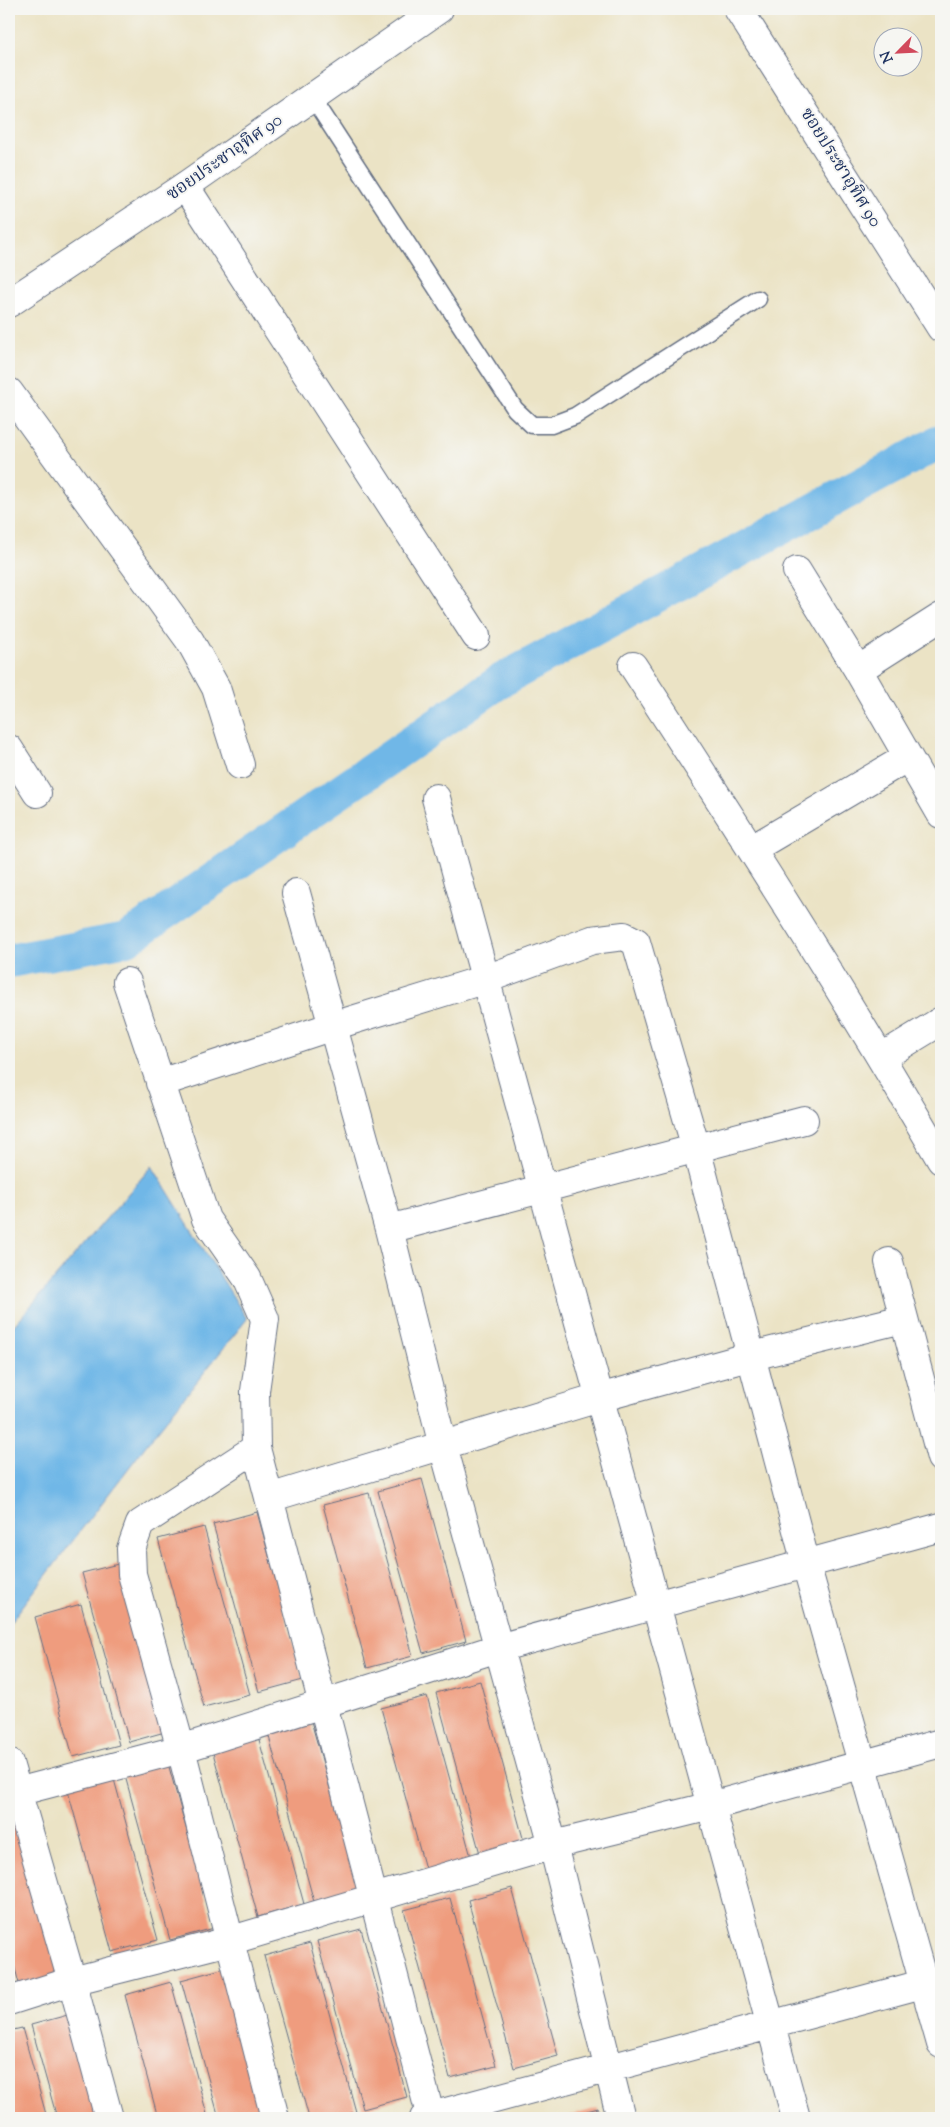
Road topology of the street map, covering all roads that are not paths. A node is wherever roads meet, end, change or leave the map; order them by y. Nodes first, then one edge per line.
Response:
1 (439, 9) edge
2 (738, 9) edge
3 (312, 97) junction
4 (185, 186) junction
5 (758, 299) dead end
6 (9, 303) edge
7 (941, 328) edge
8 (9, 392) edge
9 (797, 571) dead end
10 (941, 616) edge
11 (476, 636) dead end
12 (633, 666) dead end
13 (858, 670) junction
14 (9, 749) edge
15 (908, 757) junction
16 (240, 765) dead end
17 (37, 793) dead end
18 (436, 798) dead end
19 (941, 814) edge
20 (752, 849) junction
21 (296, 893) dead end
22 (486, 979) junction
23 (127, 982) dead end
24 (941, 1021) edge
25 (333, 1026) junction
26 (882, 1057) junction
27 (160, 1083) junction
28 (804, 1120) dead end
29 (696, 1148) junction
30 (941, 1160) edge
31 (542, 1188) junction
32 (389, 1229) junction
33 (889, 1262) dead end
34 (903, 1320) junction
35 (752, 1356) junction
36 (599, 1398) junction
37 (443, 1446) junction
38 (256, 1448) junction
39 (941, 1458) edge
40 (269, 1498) junction
41 (941, 1527) edge
42 (806, 1564) junction
43 (656, 1604) junction
44 (498, 1648) junction
45 (325, 1704) junction
46 (941, 1743) edge
47 (181, 1749) junction
48 (9, 1763) edge
49 (863, 1764) junction
50 (17, 1792) junction
51 (711, 1806) junction
52 (553, 1845) junction
53 (374, 1897) junction
54 (230, 1941) junction
55 (72, 1981) junction
56 (934, 1981) edge
57 (9, 2001) edge
58 (771, 2025) junction
59 (941, 2044) edge
60 (607, 2069) junction
61 (109, 2118) edge
62 (275, 2118) edge
63 (429, 2118) edge
64 (621, 2118) edge
65 (796, 2118) edge

1 - 3 street, ซอยประชาอุทิศ 90
2 - 7 street, ซอยประชาอุทิศ 90
3 - 4 street, ซอยประชาอุทิศ 90
3 - 5 lane
4 - 6 street, ซอยประชาอุทิศ 90
4 - 11 street
8 - 16 street
9 - 13 street
10 - 13 street
12 - 20 street
13 - 15 street
14 - 17 street
15 - 19 street
15 - 20 street
18 - 22 street
20 - 26 street
21 - 25 street
22 - 25 street
22 - 29 street
22 - 31 street
23 - 27 street
24 - 26 street
25 - 27 street
25 - 32 street
26 - 30 street
27 - 38 street
28 - 29 street
29 - 31 street
29 - 35 street
31 - 32 street
31 - 36 street
32 - 37 street
33 - 34 street
34 - 35 street
34 - 39 street
35 - 36 street
35 - 42 street
36 - 37 street
36 - 43 street
37 - 40 street
37 - 44 street
38 - 40 street
38 - 47 street
40 - 45 street
41 - 42 street
42 - 43 street
42 - 49 street
43 - 44 street
43 - 51 street
44 - 45 street
44 - 52 street
45 - 47 street
45 - 53 street
46 - 49 street
47 - 50 street
47 - 54 street
48 - 50 street
49 - 51 street
49 - 56 street
50 - 55 street
51 - 52 street
51 - 58 street
52 - 53 street
52 - 60 street
53 - 54 street
53 - 63 street
54 - 55 street
54 - 62 street
55 - 57 street
55 - 61 street
56 - 58 street
56 - 59 street
58 - 60 street
58 - 65 street
60 - 63 street
60 - 64 street

